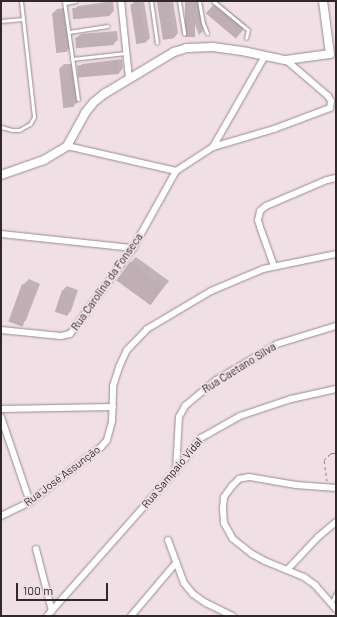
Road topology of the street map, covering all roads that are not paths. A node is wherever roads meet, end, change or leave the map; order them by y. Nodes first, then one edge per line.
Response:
1 (21, 1) edge
2 (76, 1) edge
3 (121, 1) edge
4 (152, 1) edge
5 (180, 1) edge
6 (199, 1) edge
7 (213, 1) edge
8 (323, 1) edge
9 (64, 2) edge
10 (23, 19) junction
11 (1, 22) edge
12 (108, 26) dead end
13 (69, 32) junction
14 (207, 33) dead end
15 (184, 34) dead end
16 (246, 38) dead end
17 (157, 43) dead end
18 (126, 53) junction
19 (333, 54) edge
20 (265, 56) junction
21 (72, 60) junction
22 (286, 60) junction
23 (129, 79) junction
24 (78, 99) dead end
25 (1, 127) edge
26 (67, 146) junction
27 (213, 147) junction
28 (176, 171) junction
29 (1, 175) edge
30 (336, 178) edge
31 (1, 234) edge
32 (133, 248) junction
33 (336, 254) edge
34 (274, 266) junction
35 (336, 326) edge
36 (1, 330) edge
37 (336, 389) edge
38 (113, 407) junction
39 (1, 409) edge
40 (1, 417) edge
41 (176, 470) junction
42 (336, 488) edge
43 (30, 502) junction
44 (1, 516) edge
45 (336, 522) edge
46 (168, 540) dead end
47 (36, 549) dead end
48 (176, 564) junction
49 (288, 570) junction
50 (336, 593) edge
51 (331, 604) junction
52 (52, 610) junction
53 (221, 610) junction
54 (336, 610) edge
55 (47, 616) edge
56 (131, 616) edge
57 (216, 616) edge
58 (233, 616) edge

1 - 10 lane
2 - 9 lane
3 - 18 street
4 - 17 lane
5 - 15 lane
6 - 14 lane
7 - 16 lane
8 - 19 street
9 - 13 lane
10 - 11 lane
10 - 25 lane
12 - 13 lane
13 - 21 lane
18 - 21 lane
18 - 23 street
19 - 22 street
20 - 22 street
20 - 23 street
20 - 27 street, Rua Carolina da Fonseca
21 - 24 lane
22 - 27 street
23 - 26 street
26 - 28 street
26 - 29 street
27 - 28 street, Rua Carolina da Fonseca
28 - 32 street, Rua Carolina da Fonseca
30 - 34 street
31 - 32 street
32 - 36 street, Rua Carolina da Fonseca
33 - 34 street, Rua José Assunção
34 - 38 street, Rua José Assunção
35 - 41 street, Rua Caetano Silva
37 - 41 street, Rua Sampaio Vidal
38 - 39 street
38 - 43 street, Rua José Assunção
40 - 43 street
41 - 52 street, Rua Sampaio Vidal
42 - 49 street
43 - 44 street, Rua José Assunção
45 - 49 street
46 - 48 street
47 - 52 street
48 - 53 street
48 - 56 street
49 - 51 street
50 - 51 lane
51 - 54 street
52 - 55 street, Rua Sampaio Vidal
53 - 57 street
53 - 58 street

